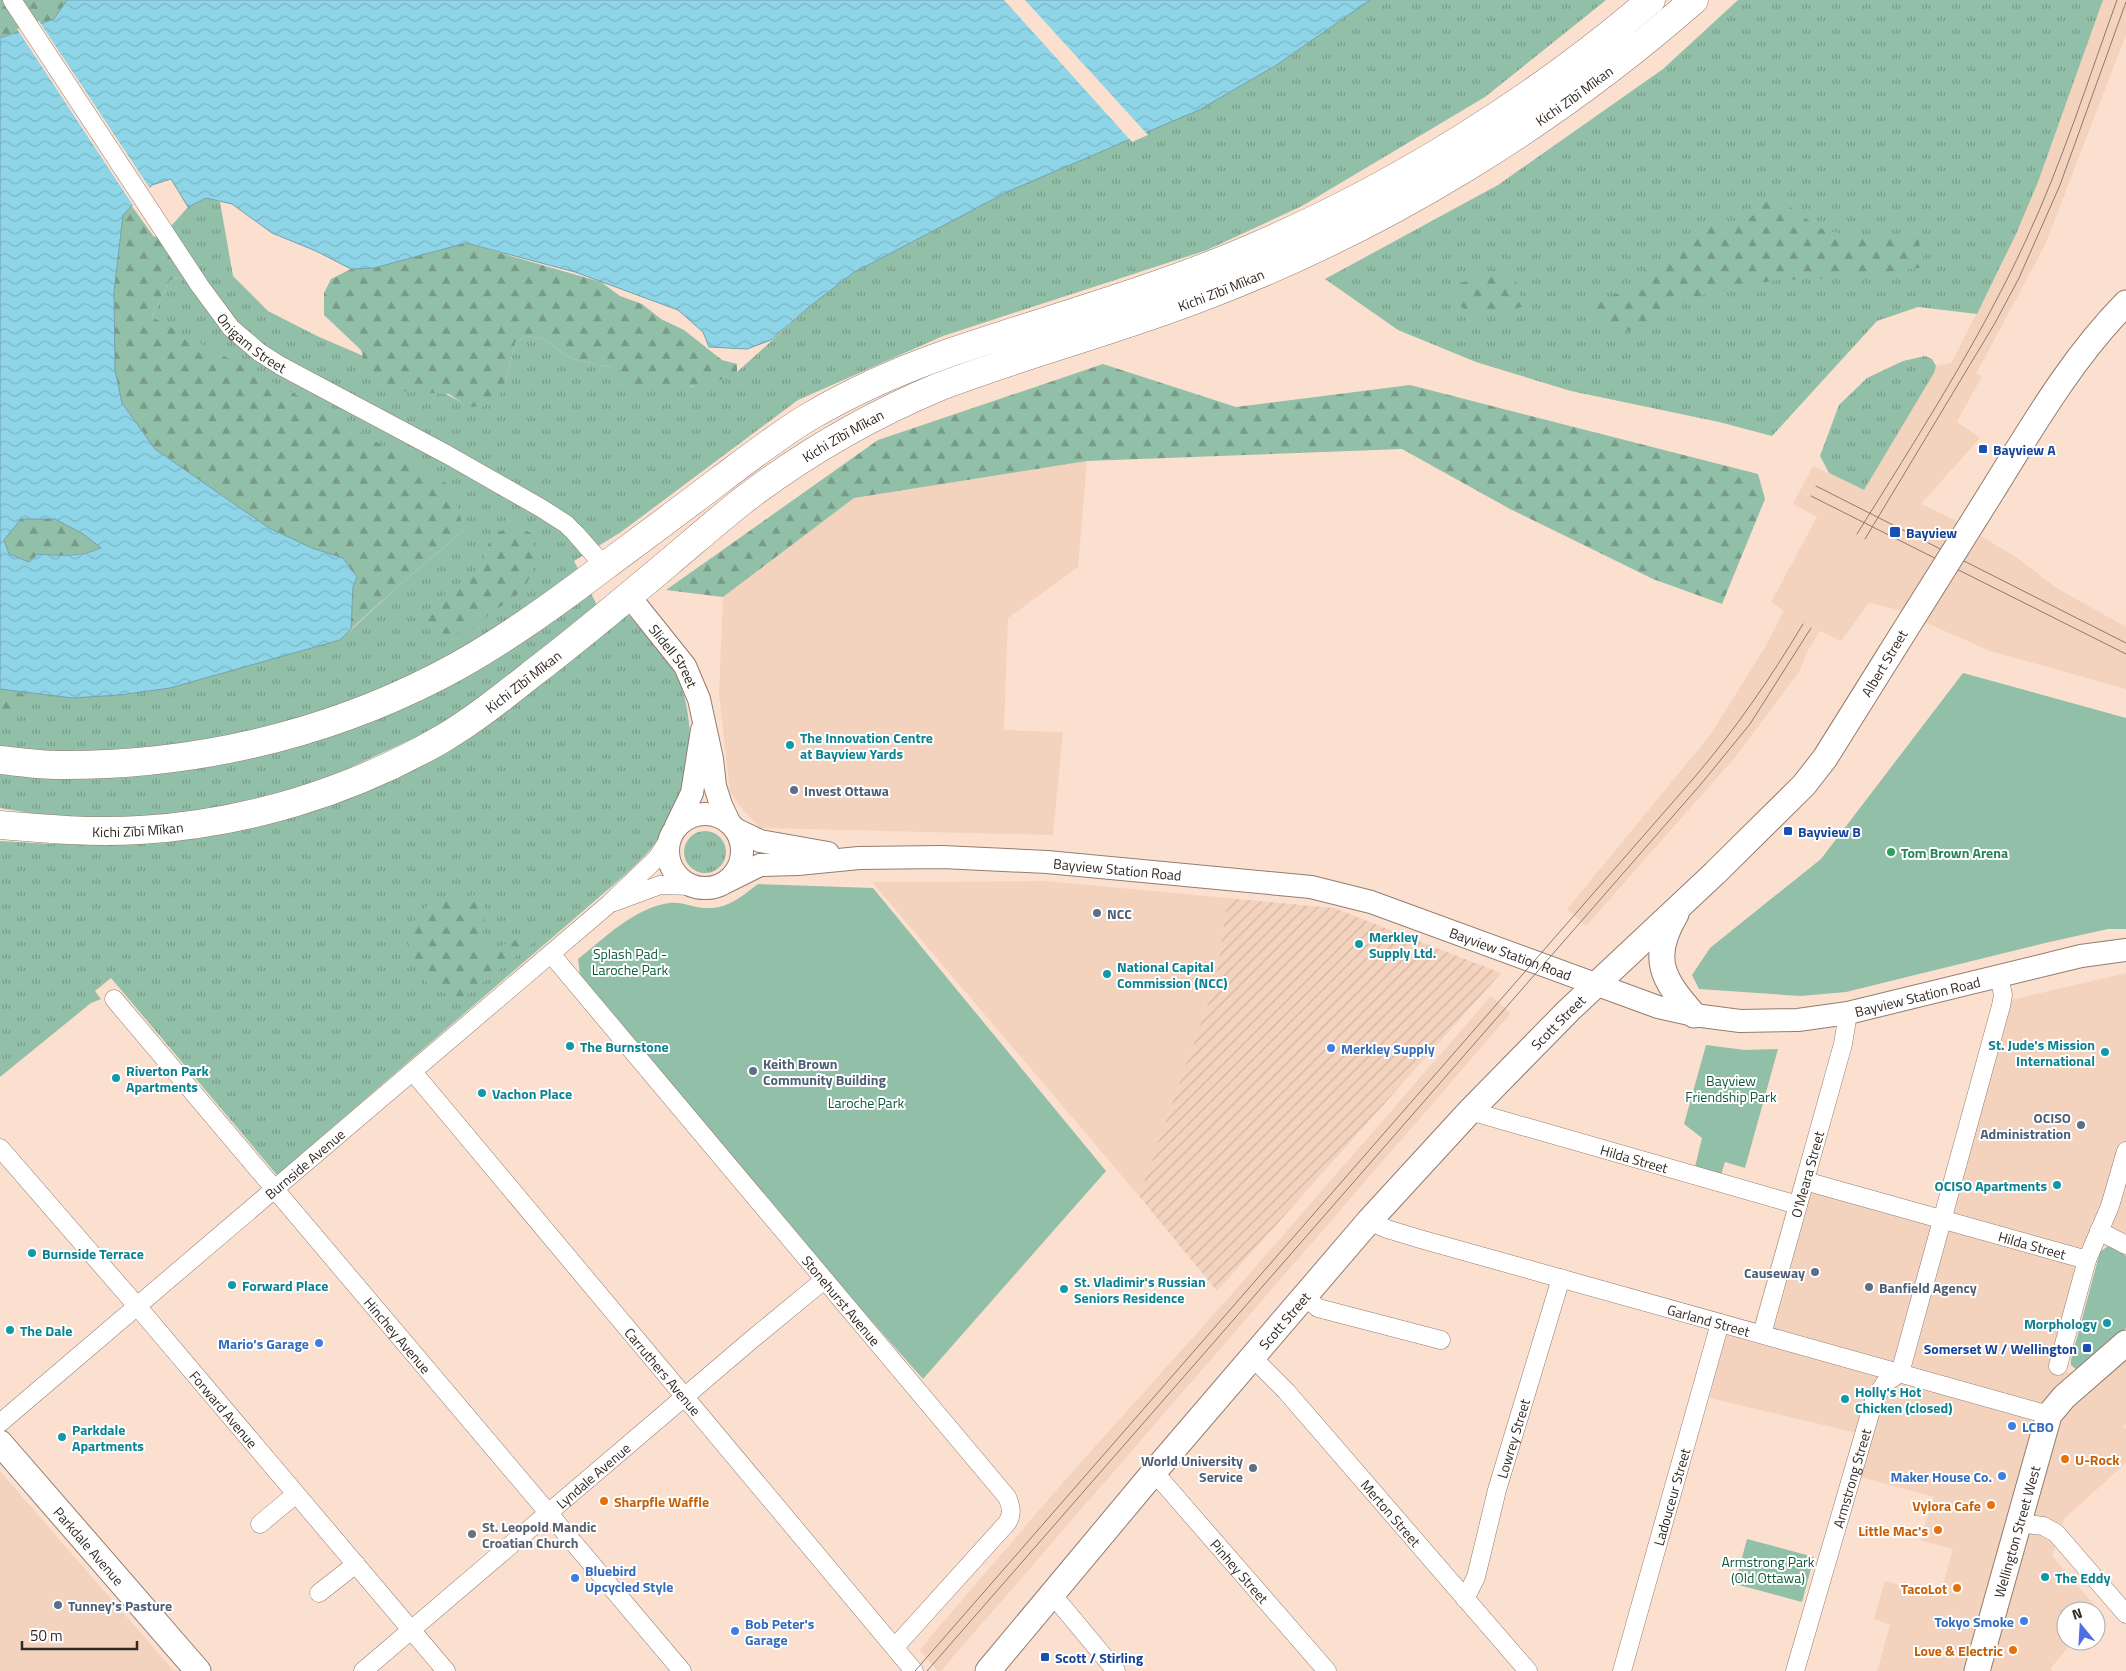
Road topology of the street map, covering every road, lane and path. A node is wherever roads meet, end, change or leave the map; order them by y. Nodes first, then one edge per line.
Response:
1 (12, 0) edge
2 (1651, 0) edge
3 (1694, 0) edge
4 (2126, 303) edge
5 (605, 567) junction
6 (629, 596) junction
7 (703, 722) junction
8 (0, 760) edge
9 (0, 825) edge
10 (733, 826) junction
11 (672, 833) junction
12 (859, 858) junction
13 (728, 880) junction
14 (693, 886) junction
15 (1684, 901) junction
16 (609, 904) junction
17 (2126, 950) edge
18 (551, 954) junction
19 (1999, 976) junction
20 (1596, 985) junction
21 (114, 998) dead end
22 (1848, 1013) junction
23 (1694, 1015) junction
24 (413, 1072) junction
25 (1470, 1111) junction
26 (0, 1148) edge
27 (2126, 1151) edge
28 (1805, 1181) junction
29 (275, 1189) junction
30 (1798, 1205) junction
31 (1942, 1220) junction
32 (1369, 1221) junction
33 (2099, 1231) junction
34 (2126, 1245) edge
35 (2087, 1260) junction
36 (1561, 1278) junction
37 (824, 1280) junction
38 (1304, 1296) junction
39 (137, 1306) junction
40 (1720, 1323) junction
41 (1762, 1334) junction
42 (1441, 1340) dead end
43 (2126, 1344) edge
44 (1252, 1357) junction
45 (2058, 1366) dead end
46 (1900, 1373) junction
47 (684, 1397) junction
48 (2057, 1406) junction
49 (0, 1423) edge
50 (0, 1443) edge
51 (1154, 1472) junction
52 (296, 1494) junction
53 (549, 1513) junction
54 (2018, 1522) junction
55 (260, 1524) dead end
56 (356, 1564) junction
57 (319, 1592) dead end
58 (1052, 1594) junction
59 (1465, 1598) junction
60 (2126, 1614) edge
61 (412, 1630) junction
62 (895, 1647) junction
63 (911, 1667) edge
64 (198, 1671) edge
65 (363, 1671) edge
66 (446, 1671) edge
67 (682, 1671) edge
68 (988, 1671) edge
69 (1116, 1671) edge
70 (1327, 1671) edge
71 (1528, 1671) edge
72 (1622, 1671) edge
73 (1795, 1671) edge
74 (1977, 1671) edge

1 - 5 street, Onigam Street
2 - 5 highway, Kichi Zībī Mīkan
3 - 6 highway, Kichi Zībī Mīkan
4 - 15 main road, Albert Street, bridge
5 - 6 highway
5 - 8 highway, Kichi Zībī Mīkan
6 - 7 street, Slidell Street
6 - 9 highway, Kichi Zībī Mīkan
7 - 10 street, Slidell Street
7 - 11 street, Slidell Street
10 - 11 street
10 - 12 street, Bayview Station Road
10 - 13 street
11 - 14 street
11 - 16 street, Burnside Avenue
12 - 13 street, Bayview Station Road
12 - 20 street, Bayview Station Road
13 - 14 street
14 - 16 street, Burnside Avenue
15 - 20 main road, Albert Street
15 - 23 main road
16 - 18 street, Burnside Avenue
17 - 19 street, Bayview Station Road
18 - 24 street, Burnside Avenue
18 - 37 street, Stonehurst Avenue
19 - 22 street, Bayview Station Road
19 - 31 street
20 - 23 street, Bayview Station Road
20 - 25 main road, Scott Street
21 - 29 street, Hinchey Avenue
22 - 23 street, Bayview Station Road
22 - 28 street, O'Meara Street
24 - 29 street, Burnside Avenue
24 - 47 street, Carruthers Avenue
25 - 30 street, Hilda Street
25 - 32 main road, Scott Street
26 - 39 street, Forward Avenue
27 - 33 street
28 - 30 street, O'Meara Street
28 - 31 street, Hilda Street
29 - 39 street, Burnside Avenue
29 - 53 street, Hinchey Avenue
30 - 41 street, O'Meara Street
31 - 35 street, Hilda Street
31 - 46 street
32 - 36 street, Garland Street
32 - 38 main road, Scott Street
33 - 34 street
33 - 35 street
35 - 45 street
36 - 40 street, Garland Street
36 - 59 street, Lowrey Street
37 - 47 street, Lyndale Avenue
37 - 62 street, Stonehurst Avenue
38 - 42 street
38 - 44 main road, Scott Street
39 - 49 street, Burnside Avenue
39 - 52 street, Forward Avenue
40 - 41 street, Garland Street
40 - 72 street, Ladouceur Street
41 - 46 street, Garland Street
43 - 48 main road
44 - 51 main road, Scott Street
44 - 59 street, Merton Street
46 - 48 street, Garland Street
46 - 73 street, Armstrong Street
47 - 53 street, Lyndale Avenue
47 - 62 street, Carruthers Avenue
48 - 54 main road, Wellington Street West
50 - 64 main road, Parkdale Avenue
51 - 58 main road, Scott Street
51 - 70 street, Pinhey Street
52 - 55 street
52 - 56 street, Forward Avenue
53 - 61 street, Lyndale Avenue
53 - 67 street, Hinchey Avenue
54 - 60 street
54 - 74 main road, Wellington Street West
56 - 57 street
56 - 61 street, Forward Avenue
58 - 68 main road, Scott Street
58 - 69 street
59 - 71 street, Merton Street
61 - 65 street, Lyndale Avenue
61 - 66 street, Forward Avenue
62 - 63 street, Carruthers Avenue

